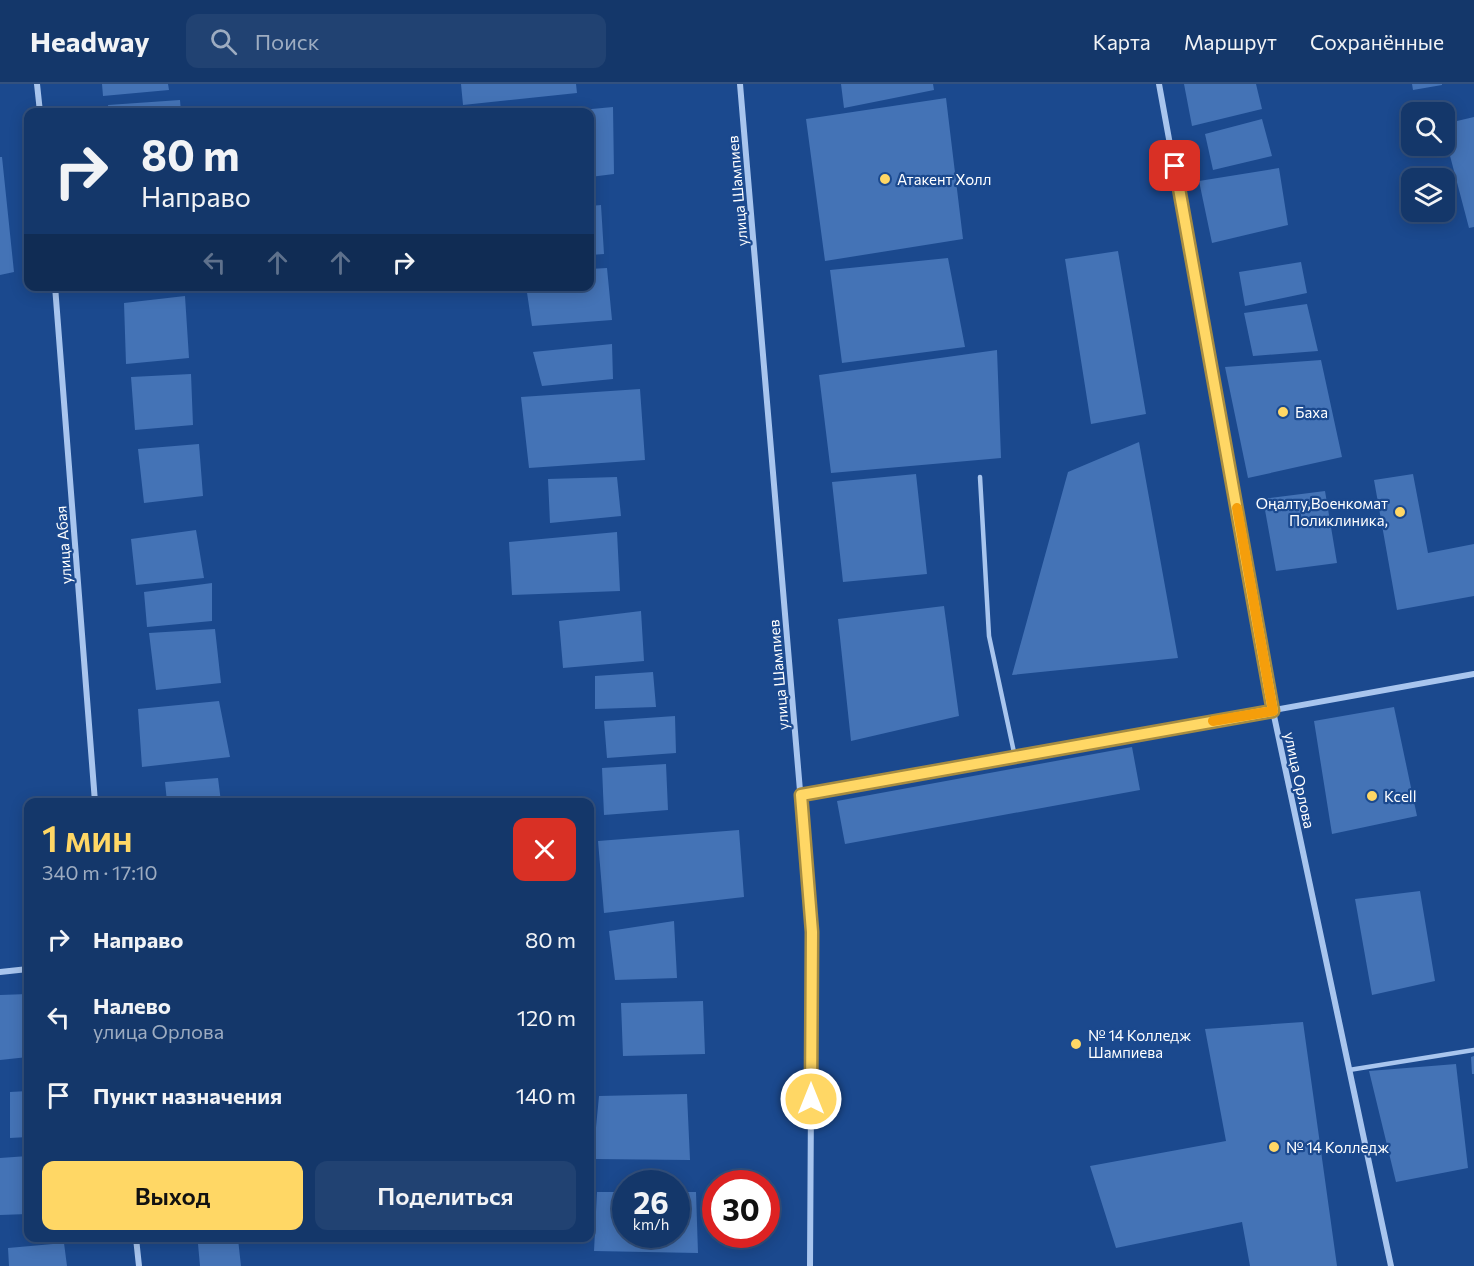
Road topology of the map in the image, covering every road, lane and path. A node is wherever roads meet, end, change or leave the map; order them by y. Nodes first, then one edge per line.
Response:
1 (38, 84) edge
2 (740, 84) edge
3 (1159, 84) edge
4 (40, 108) edge
5 (54, 291) edge
6 (980, 477) dead end
7 (1474, 674) edge
8 (1273, 711) junction
9 (1015, 757) junction
10 (801, 795) junction
11 (95, 798) edge
12 (24, 969) edge
13 (0, 972) edge
14 (1474, 1050) edge
15 (1349, 1070) junction
16 (137, 1242) edge
17 (140, 1266) edge
18 (810, 1266) edge
19 (1391, 1266) edge

1 - 4 street
2 - 10 street, улица Шампиев
3 - 8 street, улица Орлова
5 - 11 street, улица Абая
6 - 9 lane
7 - 8 street
8 - 9 street
8 - 15 street, улица Орлова
9 - 10 street
10 - 18 street, улица Шампиев
12 - 13 street
14 - 15 lane
15 - 19 street, улица Орлова
16 - 17 street

